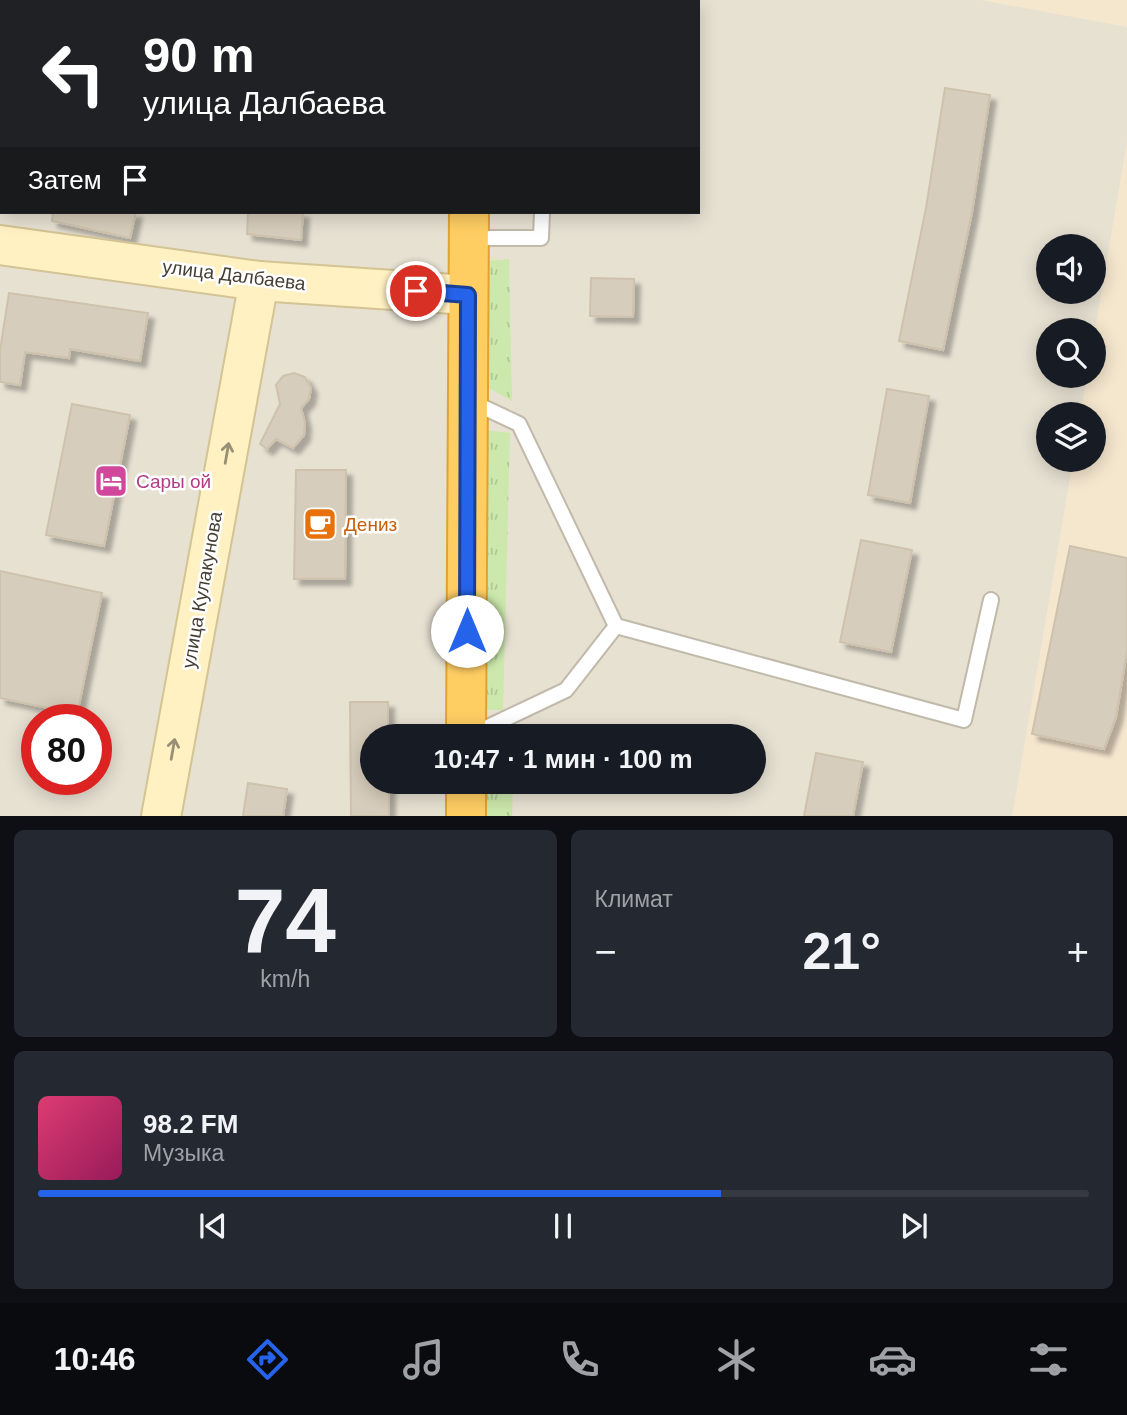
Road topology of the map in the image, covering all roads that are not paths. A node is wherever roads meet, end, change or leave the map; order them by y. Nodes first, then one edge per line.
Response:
1 (542, 214) edge
2 (469, 225) edge
3 (0, 245) edge
4 (259, 281) junction
5 (468, 295) junction
6 (469, 400) junction
7 (991, 600) dead end
8 (615, 626) junction
9 (467, 724) edge
10 (494, 724) edge
11 (466, 794) edge
12 (161, 816) edge
13 (466, 816) edge

1 - 2 lane
2 - 5 highway
3 - 4 street, улица Далбаева
4 - 5 street, улица Далбаева
12 -> 4 street, улица Кулакунова
5 - 6 highway
6 - 8 lane
6 - 9 highway
7 - 8 lane
8 - 10 lane
11 - 13 highway

